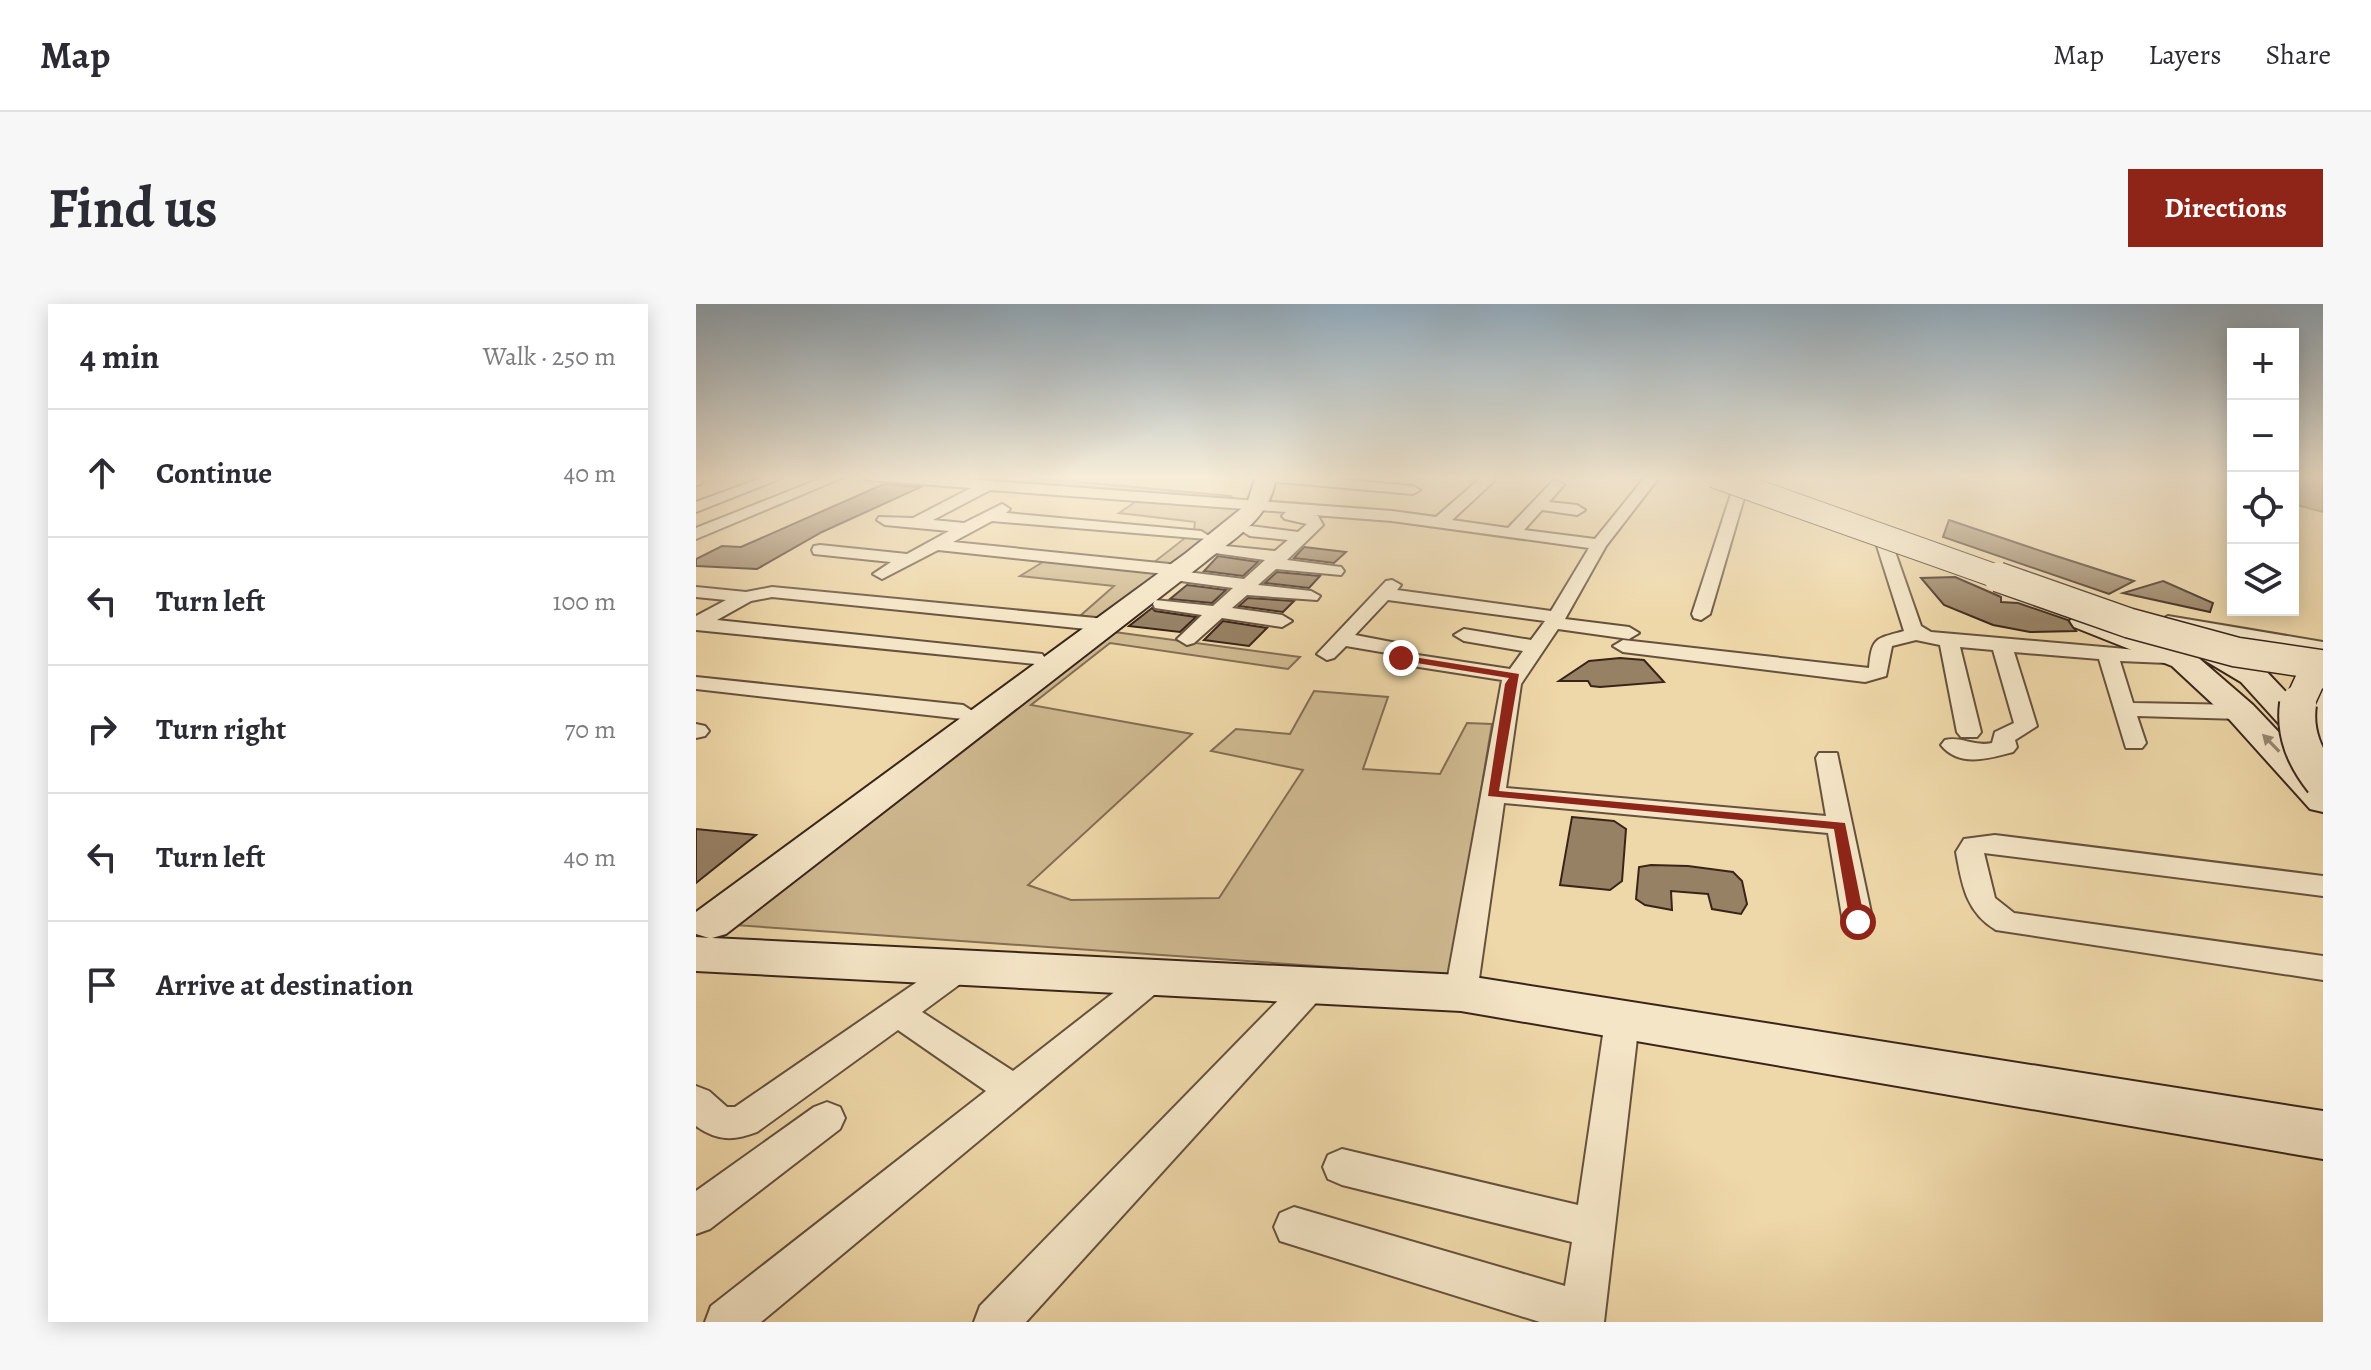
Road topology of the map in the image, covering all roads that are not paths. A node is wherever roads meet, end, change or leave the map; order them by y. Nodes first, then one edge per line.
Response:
1 (722, 524) edge
2 (920, 524) edge
3 (975, 524) edge
4 (1051, 524) edge
5 (1228, 524) edge
6 (1230, 524) edge
7 (1315, 524) edge
8 (1451, 524) edge
9 (1521, 524) edge
10 (1616, 524) edge
11 (1723, 524) edge
12 (1833, 524) edge
13 (1848, 524) edge
14 (1860, 524) edge
15 (1860, 524) edge
16 (967, 528) junction
17 (1513, 532) junction
18 (696, 534) edge
19 (1211, 543) junction
20 (935, 545) junction
21 (1599, 545) junction
22 (1885, 546) junction
23 (820, 550) dead end
24 (909, 559) junction
25 (1276, 560) junction
26 (1335, 571) dead end
27 (882, 574) dead end
28 (1168, 579) junction
29 (1246, 587) junction
30 (696, 592) edge
31 (1311, 596) dead end
32 (746, 597) junction
33 (1218, 612) junction
34 (1701, 614) dead end
35 (2137, 617) junction
36 (1554, 620) junction
37 (1282, 621) dead end
38 (1095, 623) junction
39 (696, 624) edge
40 (1917, 634) junction
41 (1464, 635) dead end
42 (1187, 639) dead end
43 (1949, 641) junction
44 (2002, 645) junction
45 (1536, 647) junction
46 (2323, 648) edge
47 (2108, 654) junction
48 (1035, 658) junction
49 (2183, 660) junction
50 (2323, 667) edge
51 (1515, 676) junction
52 (696, 683) edge
53 (2323, 694) edge
54 (2124, 709) junction
55 (963, 712) junction
56 (2241, 712) junction
57 (2134, 743) dead end
58 (2323, 750) edge
59 (1828, 758) dead end
60 (2323, 781) edge
61 (1493, 794) junction
62 (2323, 801) edge
63 (1840, 826) junction
64 (2323, 886) edge
65 (1858, 922) dead end
66 (699, 931) edge
67 (960, 968) junction
68 (2323, 968) edge
69 (1155, 977) junction
70 (1313, 985) junction
71 (1461, 993) junction
72 (897, 1012) junction
73 (1622, 1021) junction
74 (1014, 1091) junction
75 (696, 1102) edge
76 (827, 1118) dead end
77 (2323, 1135) edge
78 (1342, 1167) dead end
79 (696, 1215) edge
80 (1294, 1227) dead end
81 (1594, 1228) junction
82 (1582, 1318) edge
83 (727, 1322) edge
84 (996, 1322) edge

1 - 18 street
2 - 16 street
3 - 16 street
4 - 19 street
5 - 28 main road
6 - 19 main road
7 - 25 street
8 - 17 street
9 - 17 street
10 - 21 street
11 - 34 street
12 - 22 main road
13 - 50 main road, bridge
14 - 46 main road, bridge
15 - 35 main road
16 - 20 street
17 - 21 street
19 - 25 street
19 - 28 main road
20 - 24 street
20 - 28 street
21 - 36 street
22 - 40 street
22 - 49 main road
23 - 24 street
24 - 27 street
25 - 26 street
25 - 29 street
28 - 29 street
28 - 33 street
28 - 38 main road
29 - 31 street
29 - 33 street
30 - 32 street
32 - 38 street
32 - 39 street
33 - 37 street
33 - 42 street
35 - 46 street
35 - 58 main road
36 - 40 street
36 - 45 street
36 - 51 street
38 - 48 main road
38 - 66 main road
39 - 48 street
40 - 43 street
41 - 45 street
43 - 44 street
43 - 44 street
44 - 47 street
45 - 51 street
47 - 49 street
47 - 54 street
48 - 55 main road
49 - 56 main road
50 - 60 main road, bridge
51 - 61 street
52 - 55 street
53 - 58 main road
54 - 56 street
54 - 57 street
55 - 66 main road
62 -> 56 main road
59 - 63 street
61 - 63 street
61 - 71 street
63 - 65 street
64 - 68 street
66 - 67 main road
67 - 69 main road
67 - 72 street
69 - 70 main road
69 - 74 street
70 - 71 main road
70 - 84 street
71 - 73 main road
72 - 74 street
72 - 75 street
73 - 77 main road
73 - 81 street
74 - 83 street
76 - 79 street
78 - 81 street
80 - 82 street
81 - 82 street

